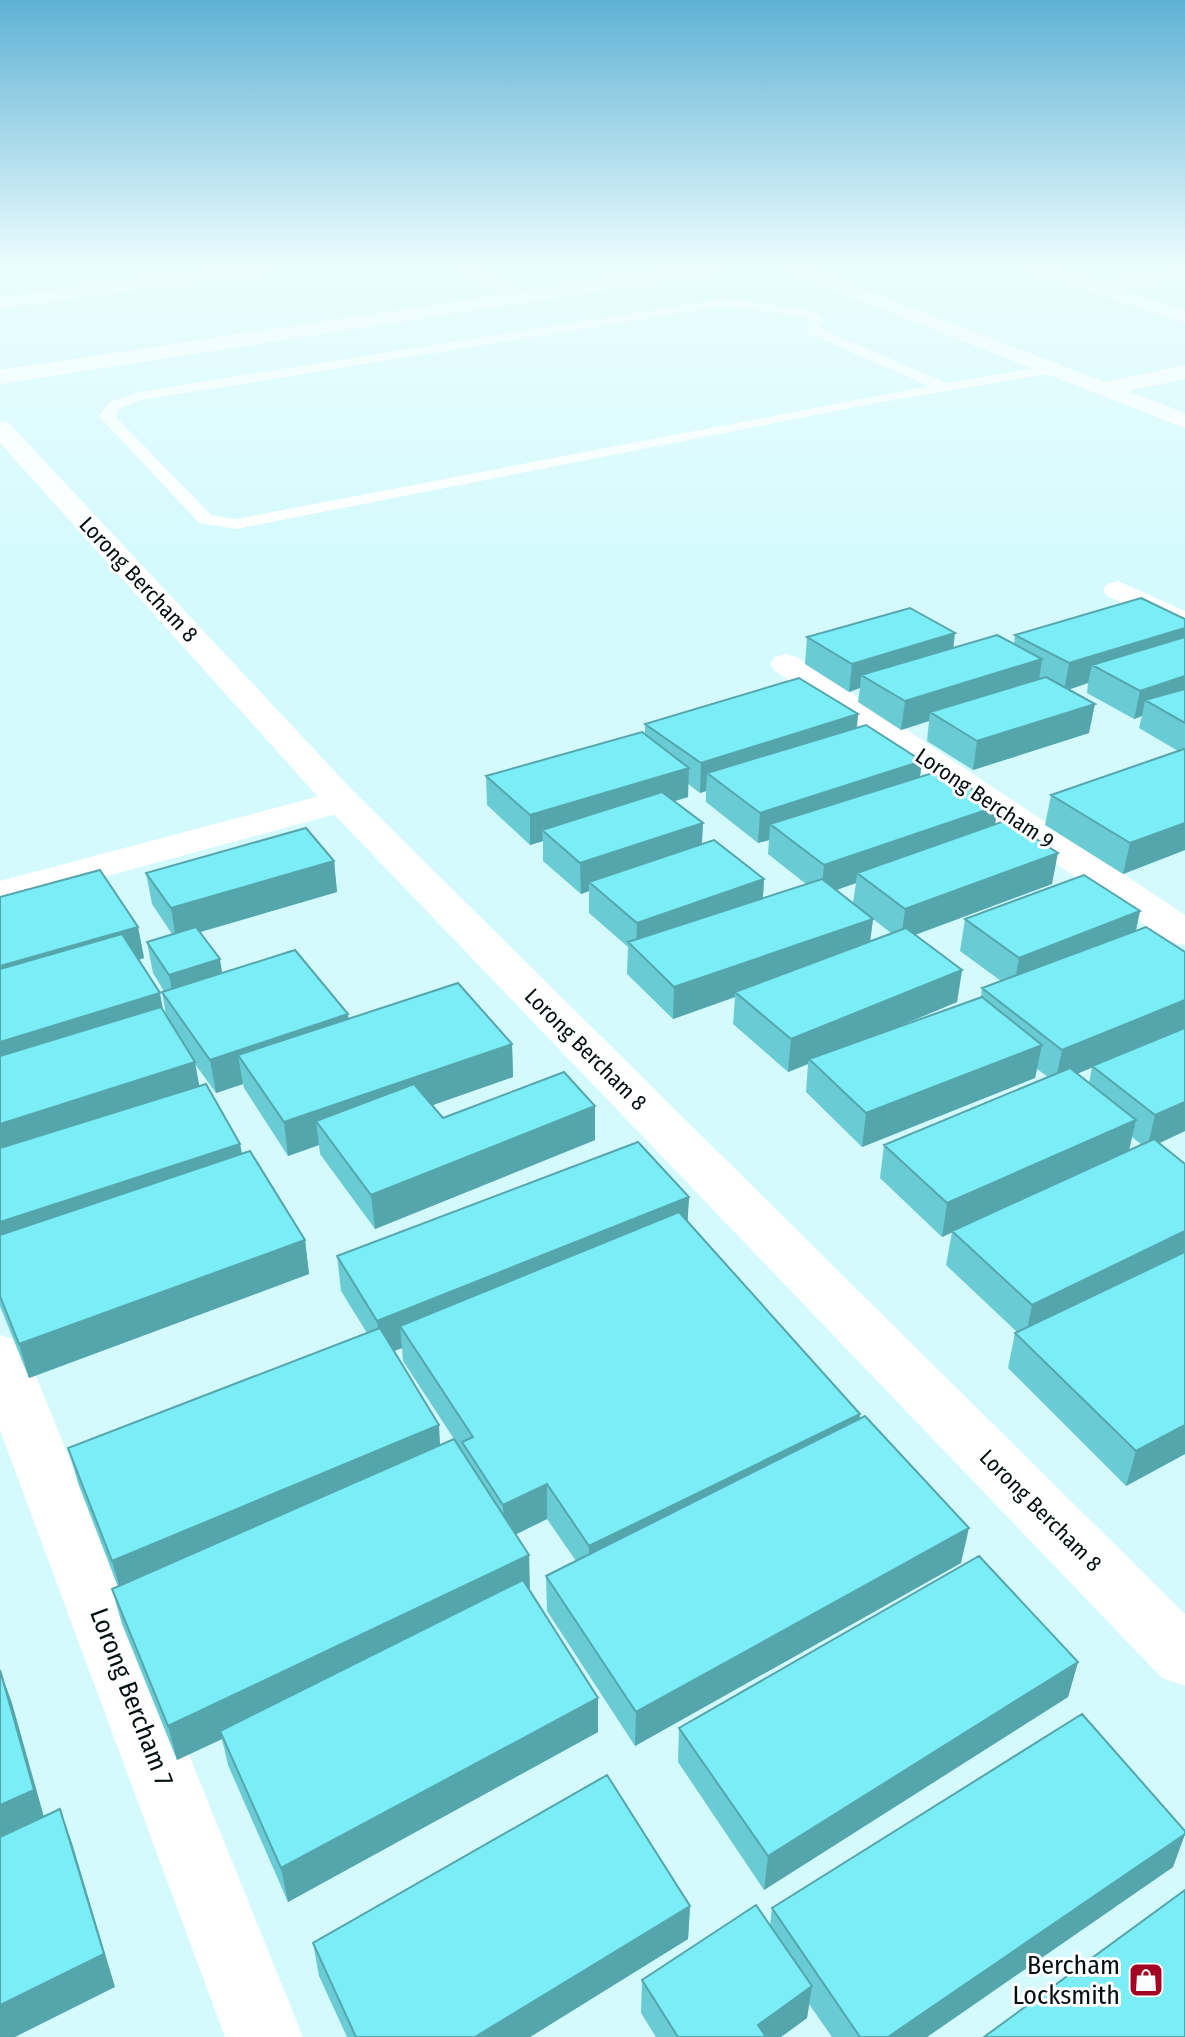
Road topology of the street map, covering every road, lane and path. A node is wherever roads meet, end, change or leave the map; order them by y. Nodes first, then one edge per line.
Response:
1 (97, 362) edge
2 (351, 362) edge
3 (886, 362) edge
4 (1035, 362) edge
5 (1053, 369) junction
6 (1185, 372) edge
7 (0, 377) edge
8 (947, 388) junction
9 (1104, 389) junction
10 (1185, 421) edge
11 (0, 428) edge
12 (1118, 590) dead end
13 (1185, 623) edge
14 (786, 664) dead end
15 (342, 801) junction
16 (0, 893) edge
17 (1185, 933) edge
18 (0, 1356) edge
19 (1185, 1657) edge
20 (264, 2037) edge

1 - 7 street
2 - 8 lane
3 - 8 lane
4 - 5 street
5 - 8 lane
5 - 9 street
6 - 9 street
9 - 10 street
11 - 15 street, Lorong Bercham 8
12 - 13 street
14 - 17 street, Lorong Bercham 9
15 - 16 street
15 - 19 street, Lorong Bercham 8
18 - 20 street, Lorong Bercham 7

